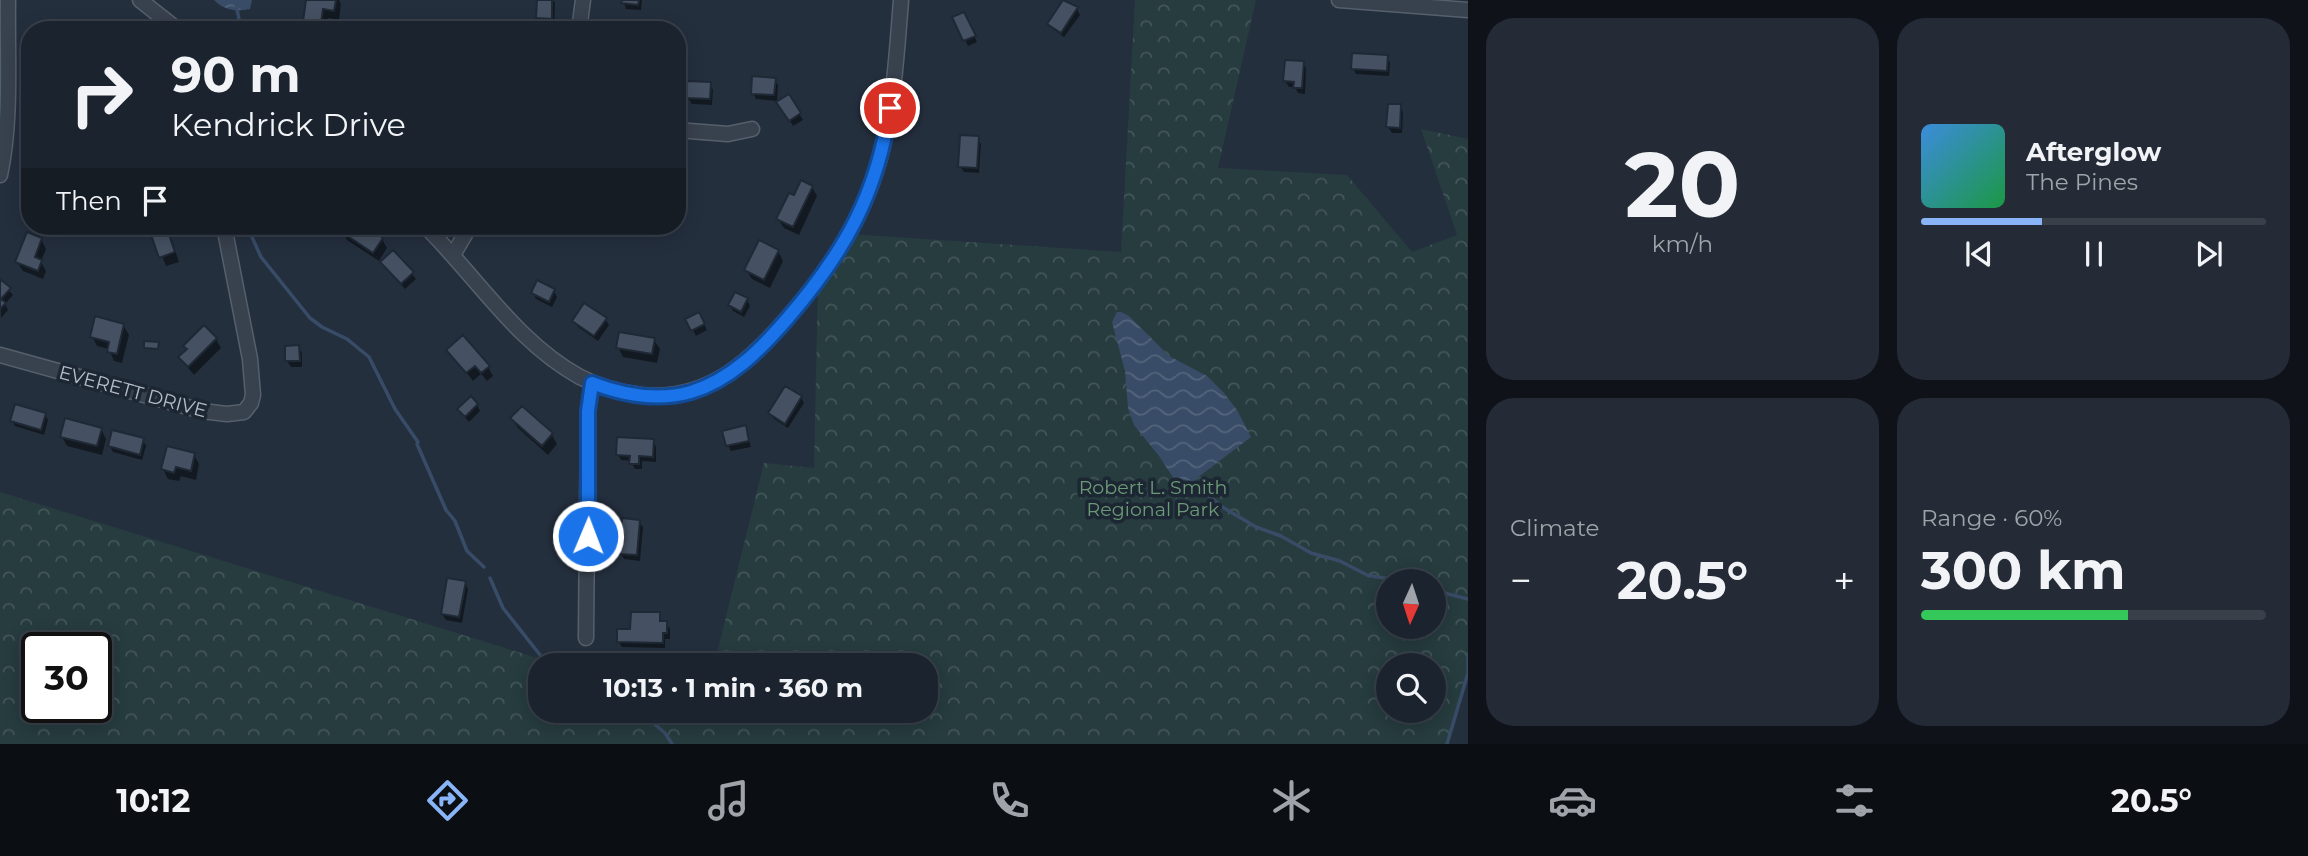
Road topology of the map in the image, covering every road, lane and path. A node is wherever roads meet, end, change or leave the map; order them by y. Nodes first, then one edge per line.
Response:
1 (8, 0) edge
2 (140, 0) edge
3 (583, 0) edge
4 (901, 0) edge
5 (1339, 0) edge
6 (1468, 10) edge
7 (167, 21) edge
8 (580, 21) edge
9 (752, 129) dead end
10 (686, 131) edge
11 (0, 175) edge
12 (226, 235) edge
13 (434, 235) edge
14 (465, 235) edge
15 (453, 255) junction
16 (0, 355) edge
17 (592, 383) junction
18 (586, 638) dead end

1 - 11 street
2 - 7 street
3 - 8 street
4 - 17 street
5 - 6 street
9 - 10 street
12 - 16 street, EVERETT DRIVE
13 - 15 street
14 - 15 street
15 - 17 street
17 - 18 street

